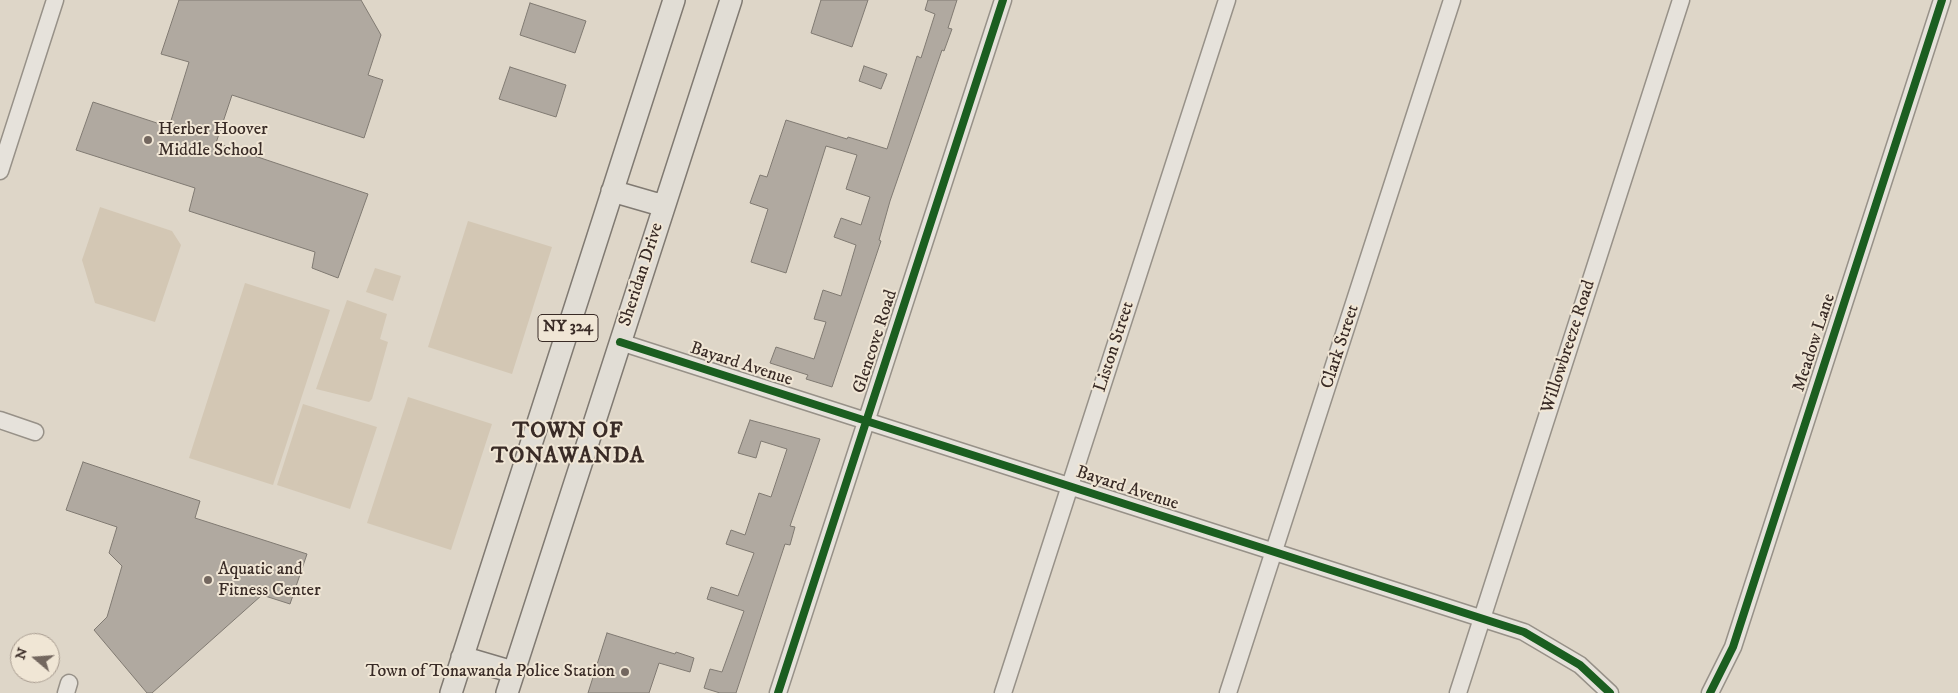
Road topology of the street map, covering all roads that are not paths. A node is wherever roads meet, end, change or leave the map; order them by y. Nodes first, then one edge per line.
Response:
1 (55, 0) edge
2 (674, 0) edge
3 (730, 0) edge
4 (1002, 0) edge
5 (1227, 0) edge
6 (1452, 0) edge
7 (1681, 0) edge
8 (1942, 0) edge
9 (0, 171) edge
10 (612, 191) junction
11 (664, 206) junction
12 (620, 342) junction
13 (0, 420) edge
14 (866, 421) junction
15 (35, 432) dead end
16 (1070, 486) junction
17 (1274, 552) junction
18 (1482, 618) junction
19 (462, 657) junction
20 (513, 672) junction
21 (450, 693) edge
22 (507, 693) edge
23 (778, 693) edge
24 (1003, 693) edge
25 (1228, 693) edge
26 (1458, 693) edge
27 (1610, 693) edge
28 (1710, 693) edge

1 - 9 street
2 - 10 main road, NY 324
3 - 11 main road, Sheridan Drive / NY 324
4 - 14 street, Glencove Road
5 - 16 street, Liston Street
6 - 17 street, Clark Street
7 - 18 street, Willowbreeze Road
8 - 28 street, Meadow Lane
10 - 11 main road
10 - 19 main road, NY 324
11 - 12 main road, Sheridan Drive / NY 324
12 - 14 street, Bayard Avenue
12 - 20 main road, Sheridan Drive / NY 324
13 - 15 street
14 - 16 street, Bayard Avenue
14 - 23 street, Glencove Road
16 - 17 street, Bayard Avenue
16 - 24 street, Liston Street
17 - 18 street, Bayard Avenue
17 - 25 street, Clark Street
18 - 26 street, Willowbreeze Road
18 - 27 street, Bayard Avenue
19 - 20 main road
19 - 21 main road, NY 324
20 - 22 main road, Sheridan Drive / NY 324

